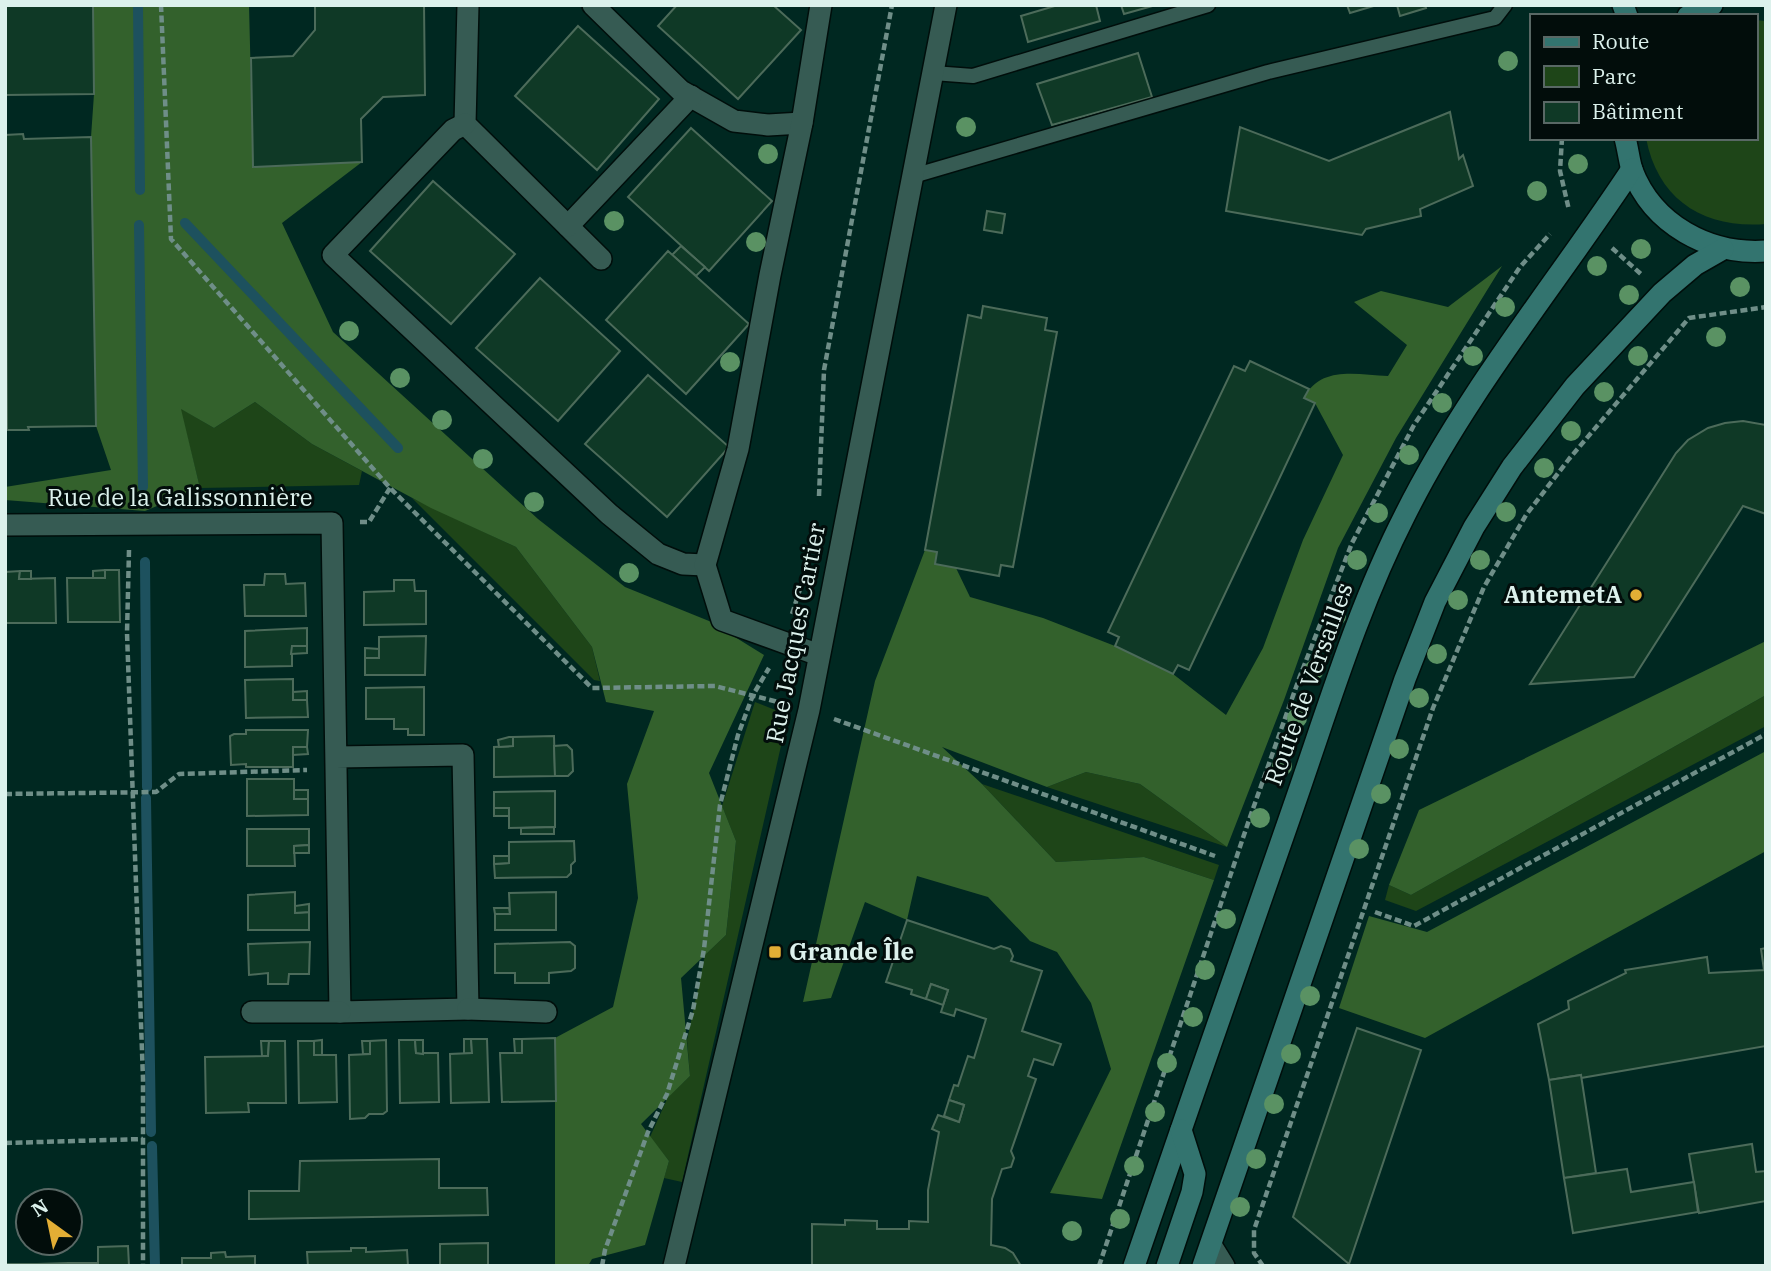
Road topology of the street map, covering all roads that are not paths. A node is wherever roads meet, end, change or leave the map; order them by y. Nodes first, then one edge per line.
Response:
1 (468, 5) edge
2 (593, 5) edge
3 (821, 5) edge
4 (946, 5) edge
5 (1208, 5) edge
6 (1505, 5) edge
7 (1712, 5) edge
8 (1692, 14) edge
9 (933, 73) junction
10 (691, 96) junction
11 (802, 123) junction
12 (465, 124) junction
13 (1625, 140) edge
14 (1632, 169) junction
15 (913, 176) junction
16 (568, 226) junction
17 (1723, 249) junction
18 (1766, 251) edge
19 (601, 259) dead end
20 (5, 525) edge
21 (705, 565) junction
22 (819, 655) junction
23 (336, 763) junction
24 (468, 1009) junction
25 (252, 1012) dead end
26 (340, 1012) junction
27 (546, 1012) dead end
28 (1181, 1130) junction
29 (1211, 1245) junction
30 (674, 1266) edge
31 (1134, 1266) edge
32 (1167, 1266) edge
33 (1203, 1266) edge
34 (1224, 1266) edge

1 - 12 street
2 - 10 street
3 - 11 street
4 - 9 street, Rue Jacques Cartier
5 - 9 lane
6 - 15 lane
7 - 8 main road
9 - 15 street, Rue Jacques Cartier
10 - 11 street
10 - 16 street
11 - 21 street
12 - 16 street
12 - 21 street
13 - 14 main road
14 - 17 main road
14 - 28 main road, Route de Versailles
15 - 22 street, Rue Jacques Cartier
16 - 19 street
17 - 18 main road
17 - 29 main road
20 - 23 street, Rue de la Galissonnière
21 - 22 street
22 - 30 street, Rue Jacques Cartier
23 - 24 street
23 - 26 street, Rue de la Galissonnière
24 - 26 street
24 - 27 street
25 - 26 street
28 - 31 main road, Route de Versailles
28 - 32 main road
29 - 33 main road
29 - 34 street

